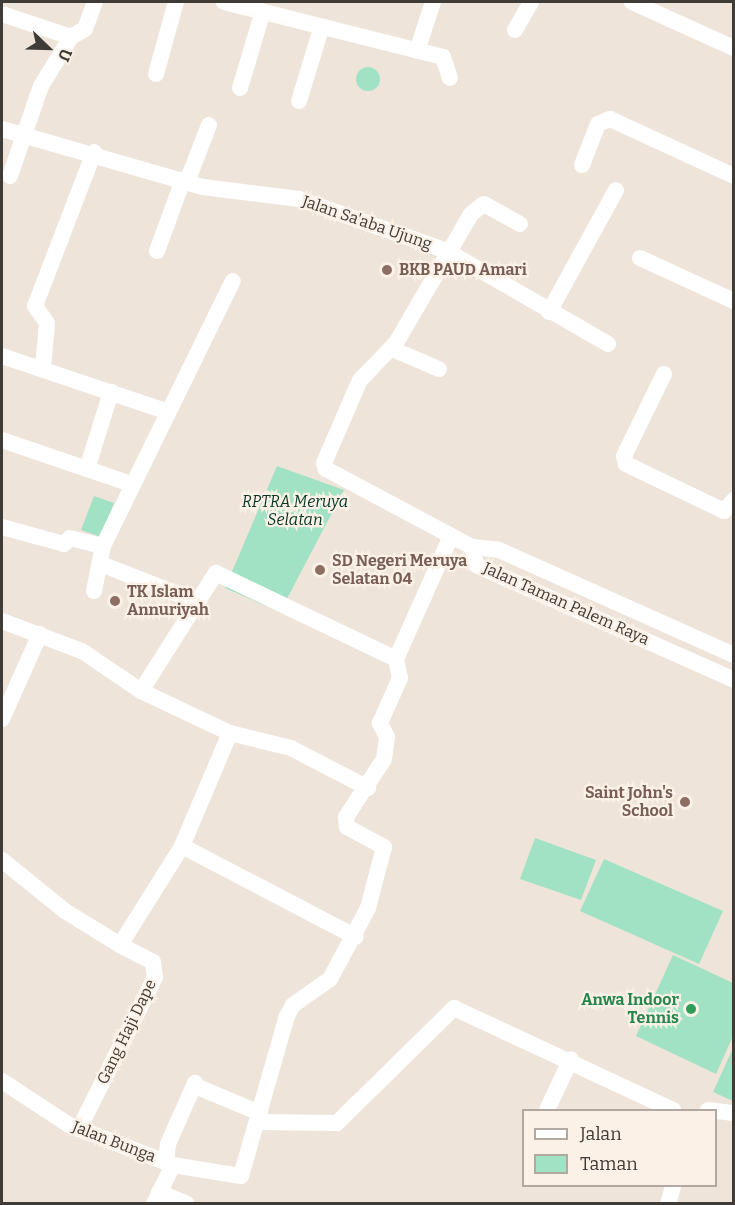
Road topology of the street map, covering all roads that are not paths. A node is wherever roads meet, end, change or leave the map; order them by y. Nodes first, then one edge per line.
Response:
1 (6, 2) edge
2 (95, 2) edge
3 (176, 2) edge
4 (224, 2) edge
5 (433, 2) edge
6 (531, 2) edge
7 (632, 2) edge
8 (263, 11) junction
9 (2, 14) edge
10 (322, 26) junction
11 (515, 30) dead end
12 (71, 37) junction
13 (734, 48) edge
14 (417, 51) junction
15 (156, 74) dead end
16 (450, 78) dead end
17 (240, 88) dead end
18 (299, 101) dead end
19 (209, 125) dead end
20 (2, 129) edge
21 (23, 134) junction
22 (94, 152) junction
23 (582, 165) dead end
24 (10, 176) dead end
25 (734, 176) edge
26 (185, 181) junction
27 (616, 190) dead end
28 (520, 224) dead end
29 (157, 251) dead end
30 (445, 251) junction
31 (640, 258) dead end
32 (233, 281) dead end
33 (734, 301) edge
34 (549, 312) junction
35 (608, 344) dead end
36 (392, 349) junction
37 (2, 356) edge
38 (43, 368) junction
39 (439, 369) dead end
40 (664, 374) dead end
41 (111, 392) junction
42 (165, 411) junction
43 (2, 440) edge
44 (87, 469) junction
45 (131, 484) junction
46 (734, 500) edge
47 (2, 527) edge
48 (451, 536) junction
49 (103, 546) junction
50 (472, 547) junction
51 (100, 564) junction
52 (94, 591) dead end
53 (198, 602) junction
54 (2, 621) edge
55 (40, 634) junction
56 (734, 655) edge
57 (396, 659) junction
58 (734, 680) edge
59 (141, 691) junction
60 (2, 719) edge
61 (230, 733) junction
62 (368, 788) junction
63 (182, 846) junction
64 (2, 860) edge
65 (356, 937) junction
66 (120, 945) junction
67 (571, 1059) junction
68 (2, 1081) edge
69 (547, 1109) edge
70 (671, 1109) edge
71 (717, 1111) edge
72 (734, 1113) edge
73 (259, 1118) junction
74 (79, 1129) junction
75 (170, 1164) junction
76 (672, 1187) edge
77 (156, 1198) edge
78 (187, 1203) edge
79 (668, 1203) edge

1 - 9 street
2 - 12 street
3 - 15 street
4 - 8 street
5 - 14 street
6 - 11 street
7 - 13 street
8 - 10 street
8 - 17 street
9 - 12 street
10 - 14 street
10 - 18 street
12 - 21 street
14 - 16 street
19 - 26 street
20 - 21 street, Jalan Sa'aba Ujung
21 - 22 street, Jalan Sa'aba Ujung
21 - 24 street
22 - 26 street, Jalan Sa'aba Ujung
22 - 38 street
23 - 25 street
26 - 29 street
26 - 30 street, Jalan Sa'aba Ujung
27 - 34 street
28 - 30 street
30 - 34 street, Jalan Sa'aba Ujung
30 - 36 street
31 - 33 street
32 - 42 street
34 - 35 street, Jalan Sa'aba Ujung
36 - 39 street
36 - 48 street
37 - 38 street
38 - 41 street
40 - 46 street
41 - 42 street
41 - 44 street
42 - 45 street
43 - 44 street
44 - 45 street
45 - 49 street
47 - 49 street
48 - 50 street
48 - 57 street
49 - 51 street
50 - 56 street, Jalan Taman Palem Raya
50 - 58 street, Jalan Taman Palem Raya
51 - 52 street
51 - 53 street
53 - 57 street
53 - 59 street
54 - 55 street
55 - 59 street
55 - 60 street
57 - 62 street
59 - 61 street
61 - 62 street
61 - 63 street
62 - 65 street
63 - 65 street
63 - 66 street
64 - 66 street
65 - 73 street
66 - 74 street, Gang Haji Dape
67 - 69 street
67 - 70 street
67 - 73 street
68 - 74 street, Jalan Bunga
71 - 72 street
73 - 75 street, Jalan Bunga
73 - 75 street
74 - 75 street, Jalan Bunga
75 - 77 street
76 - 79 street
77 - 78 street

